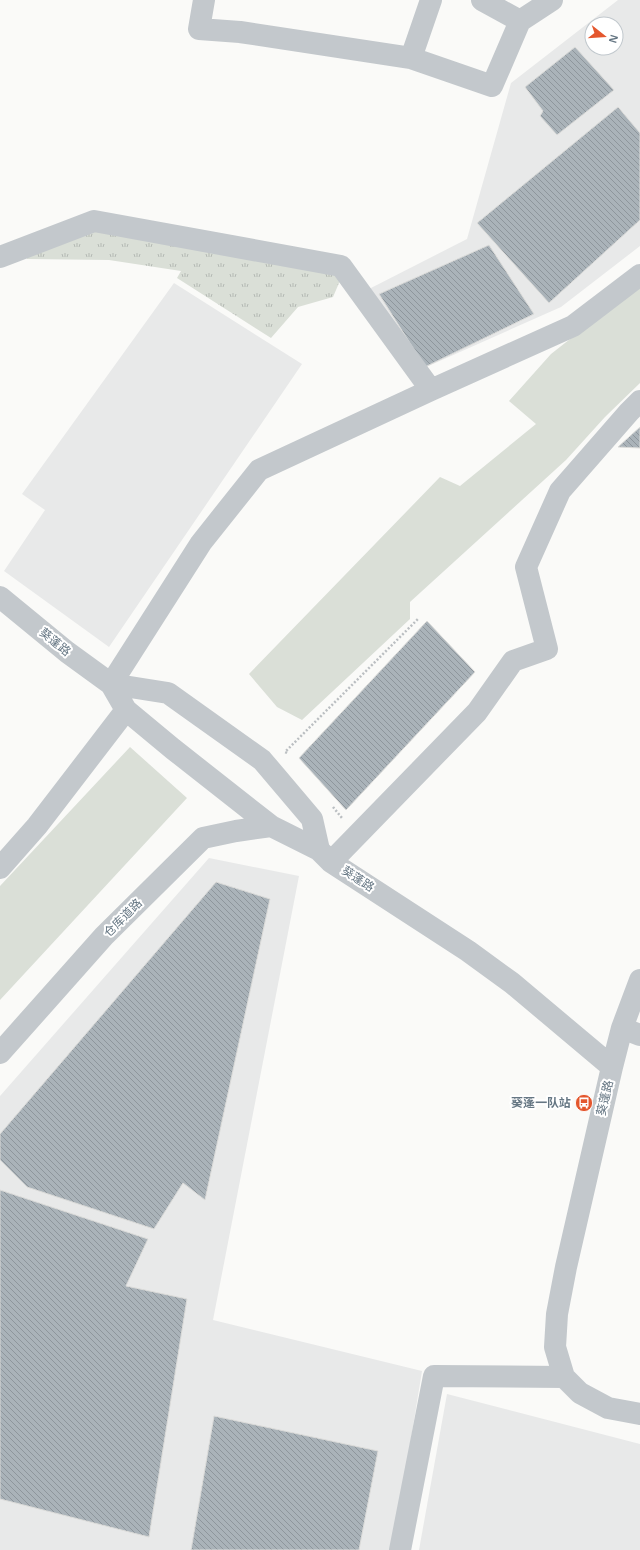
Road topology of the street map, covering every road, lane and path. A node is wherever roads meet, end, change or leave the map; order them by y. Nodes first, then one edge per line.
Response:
1 (204, 0) edge
2 (431, 0) edge
3 (482, 0) edge
4 (552, 0) edge
5 (520, 21) junction
6 (411, 58) junction
7 (0, 258) edge
8 (640, 274) edge
9 (431, 390) junction
10 (640, 402) edge
11 (0, 597) edge
12 (418, 619) dead end
13 (112, 684) junction
14 (126, 710) junction
15 (291, 758) dead end
16 (331, 806) dead end
17 (271, 826) junction
18 (357, 836) junction
19 (325, 856) junction
20 (0, 868) edge
21 (640, 980) edge
22 (631, 1032) edge
23 (0, 1053) edge
24 (612, 1066) junction
25 (564, 1377) junction
26 (640, 1414) edge
27 (400, 1550) edge

1 - 6 street
2 - 6 street
3 - 5 street
4 - 5 street
5 - 6 street
7 - 9 street
8 - 9 street
9 - 13 street
10 - 18 street
11 - 13 street, 葵蓬路
12 - 15 path
13 - 14 street, 葵蓬路
13 - 19 street, 葵蓬路
14 - 17 street, 葵蓬路
14 - 20 street
16 - 18 path
17 - 19 street, 葵蓬路
17 - 23 street, 仓库道路
18 - 19 street
19 - 24 street, 葵蓬路
21 - 22 street
22 - 24 street
24 - 25 street, 葵蓬路
25 - 26 street, 葵蓬路
25 - 27 street

